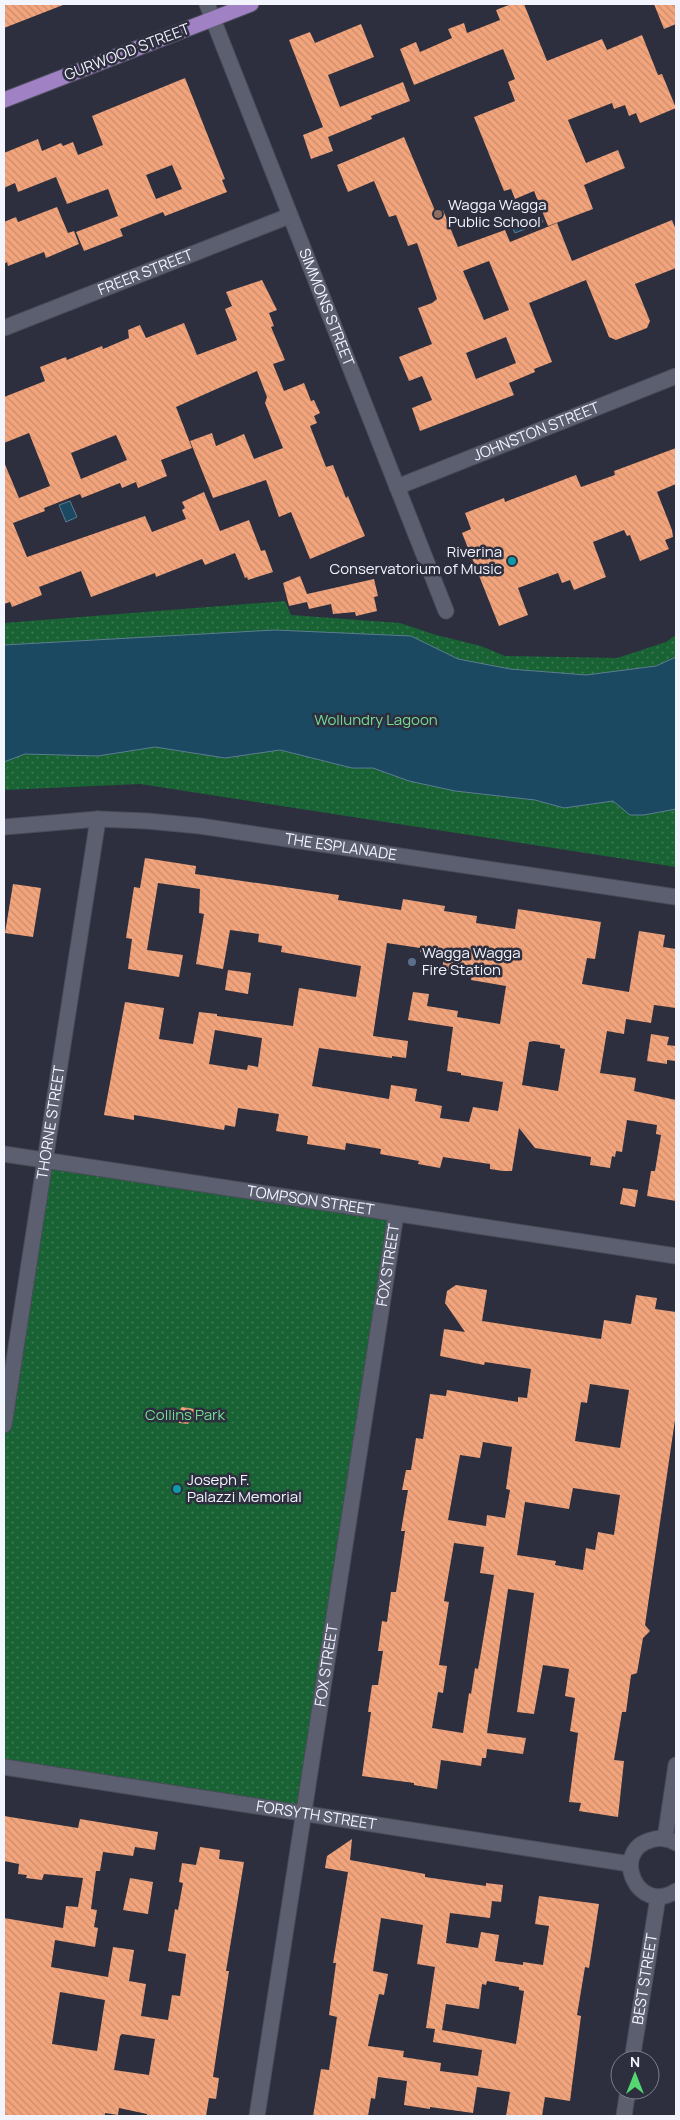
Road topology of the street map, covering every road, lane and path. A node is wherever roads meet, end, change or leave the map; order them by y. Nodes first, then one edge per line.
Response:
1 (207, 4) edge
2 (251, 4) edge
3 (213, 18) junction
4 (4, 100) edge
5 (288, 216) junction
6 (4, 328) edge
7 (676, 376) edge
8 (397, 487) junction
9 (446, 611) dead end
10 (98, 820) junction
11 (4, 827) edge
12 (676, 897) edge
13 (4, 1154) edge
14 (45, 1161) junction
15 (396, 1214) junction
16 (676, 1256) edge
17 (4, 1425) edge
18 (676, 1765) edge
19 (4, 1767) edge
20 (304, 1813) junction
21 (671, 1841) edge
22 (630, 1864) junction
23 (676, 1891) edge
24 (658, 1897) junction
25 (634, 2050) edge
26 (626, 2100) edge
27 (257, 2116) edge
28 (624, 2116) edge

1 - 3 street, SIMMONS STREET
2 - 3 main road, GURWOOD STREET
3 - 4 main road, GURWOOD STREET
3 - 5 street, SIMMONS STREET
5 - 6 street, FREER STREET
5 - 8 street, SIMMONS STREET
7 - 8 street, JOHNSTON STREET
8 - 9 street, SIMMONS STREET
10 - 11 street, THE ESPLANADE
10 - 12 street, THE ESPLANADE
10 - 14 street, THORNE STREET
13 - 14 street, TOMPSON STREET
14 - 15 street, TOMPSON STREET
14 - 17 street, THORNE STREET
15 - 16 street, TOMPSON STREET
15 - 20 street, FOX STREET
18 - 21 street
19 - 20 street, FORSYTH STREET
20 - 22 street, FORSYTH STREET
20 - 27 street, FOX STREET
21 - 22 street
22 - 24 street
23 - 24 street
24 - 25 street, BEST STREET
26 - 28 street

